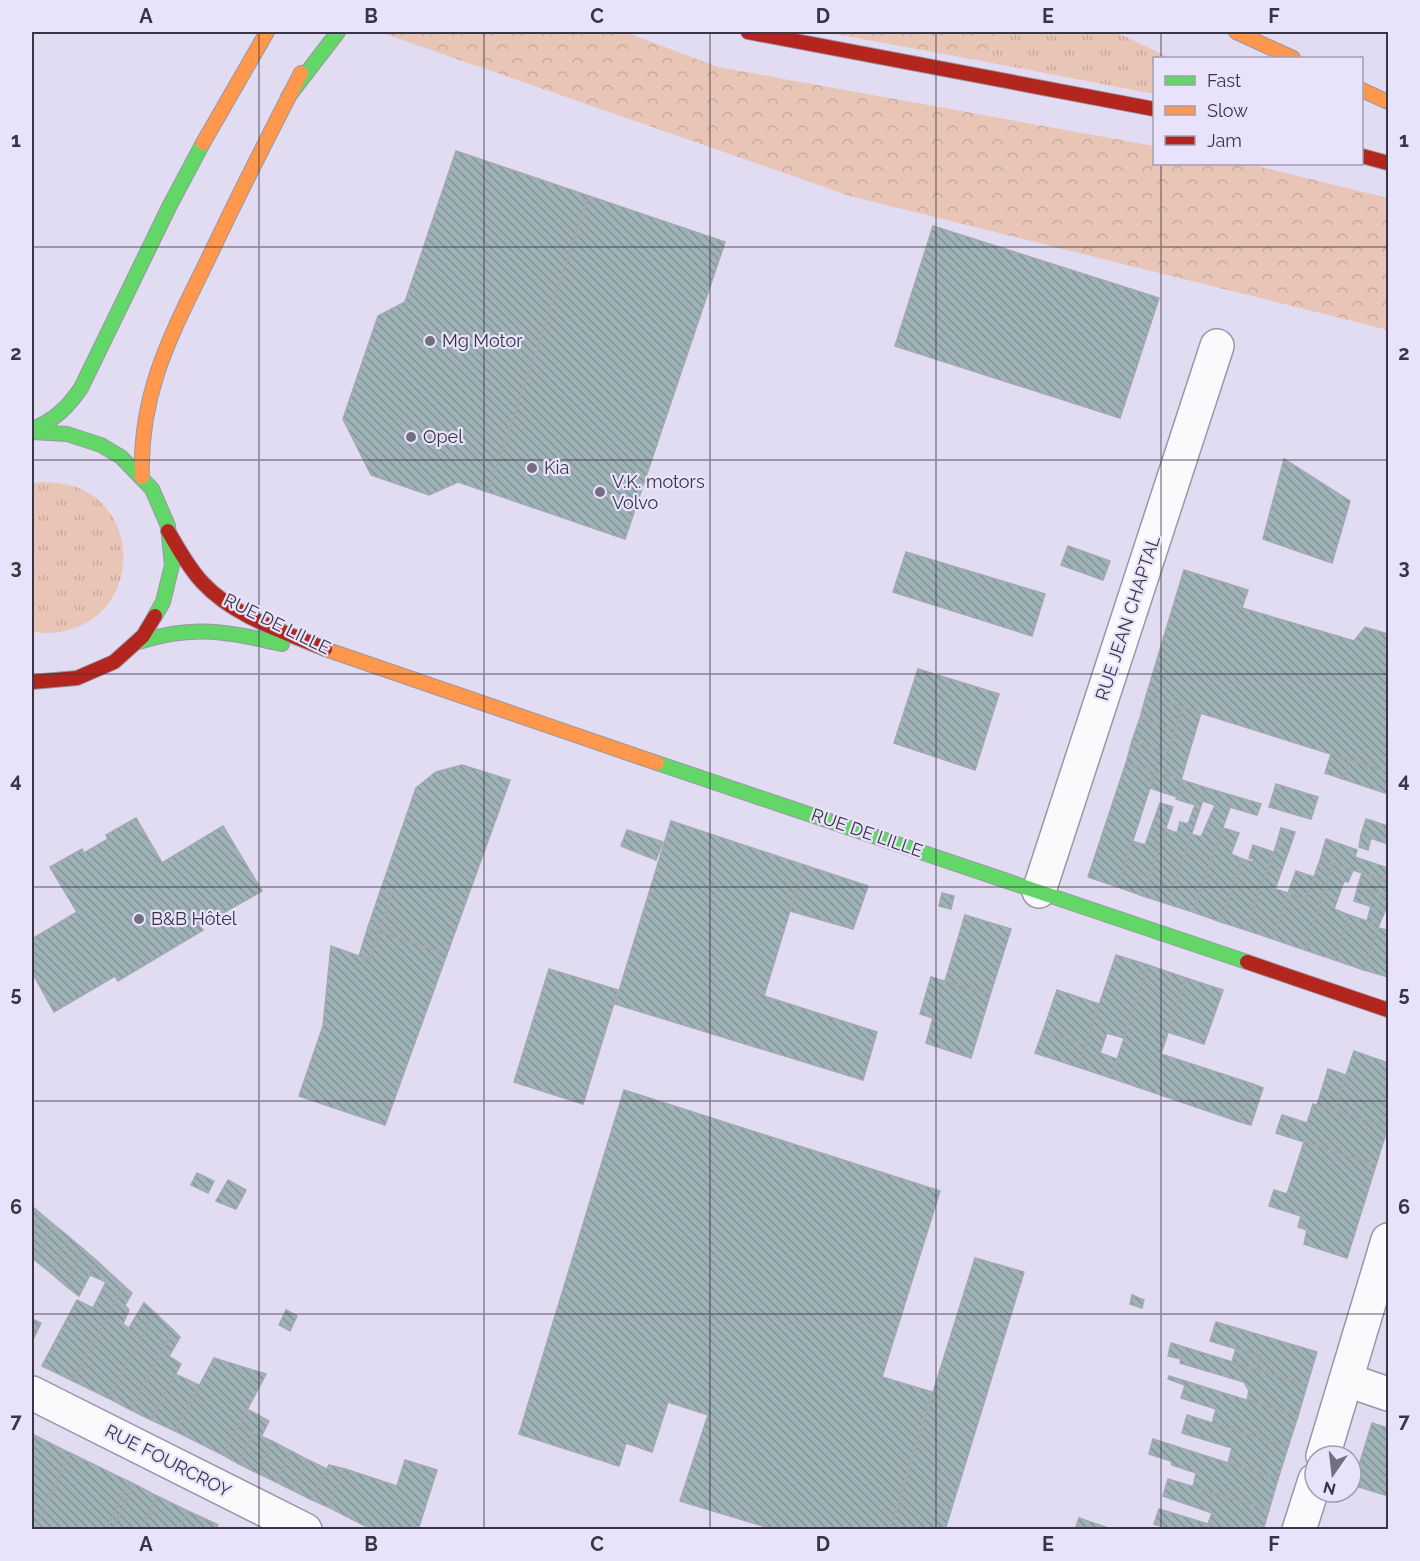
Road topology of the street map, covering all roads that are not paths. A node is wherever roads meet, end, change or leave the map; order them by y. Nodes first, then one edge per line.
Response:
1 (267, 32) edge
2 (321, 32) edge
3 (338, 32) edge
4 (748, 32) edge
5 (1236, 32) edge
6 (1291, 57) edge
7 (1363, 90) edge
8 (288, 97) junction
9 (1389, 102) edge
10 (1153, 109) edge
11 (1363, 156) edge
12 (1389, 163) edge
13 (1217, 346) dead end
14 (32, 431) edge
15 (142, 477) junction
16 (168, 531) junction
17 (139, 642) junction
18 (345, 657) junction
19 (32, 682) edge
20 (1039, 891) junction
21 (1389, 1010) edge
22 (1389, 1240) edge
23 (1347, 1380) junction
24 (32, 1393) edge
25 (1389, 1394) edge
26 (1327, 1444) edge
27 (1307, 1504) edge
28 (305, 1530) edge
29 (1299, 1530) edge

1 - 14 main road
2 - 8 main road
3 - 8 main road
4 - 10 main road
5 - 6 main road
7 - 9 main road
8 - 15 main road
11 - 12 main road
13 - 20 street, RUE JEAN CHAPTAL
14 - 15 main road
15 - 16 main road
16 - 17 main road
16 - 18 main road, RUE DE LILLE
17 - 18 main road, RUE DE LILLE
17 - 19 main road
18 - 20 main road, RUE DE LILLE
20 - 21 main road, RUE DE LILLE
22 - 23 street
23 - 25 street
23 - 26 street
24 - 28 street, RUE FOURCROY
27 - 29 street

